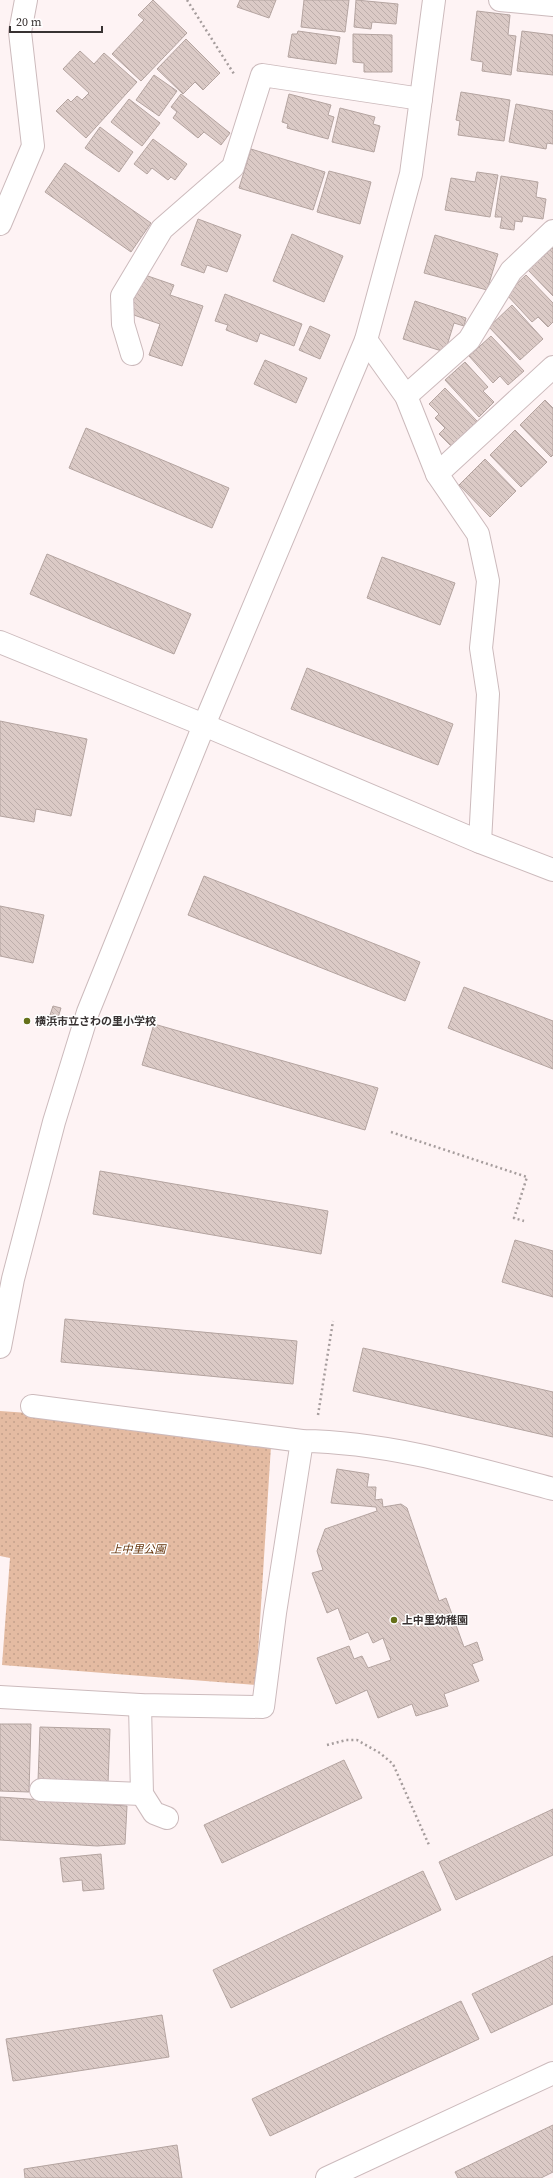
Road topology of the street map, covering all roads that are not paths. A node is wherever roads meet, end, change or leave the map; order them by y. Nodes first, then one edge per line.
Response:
1 (26, 0) edge
2 (434, 0) edge
3 (500, 0) edge
4 (553, 5) edge
5 (421, 99) junction
6 (0, 224) edge
7 (553, 231) edge
8 (366, 340) junction
9 (132, 354) dead end
10 (553, 367) edge
11 (406, 396) junction
12 (437, 474) junction
13 (0, 642) edge
14 (204, 724) junction
15 (480, 842) junction
16 (553, 870) edge
17 (7, 1278) edge
18 (0, 1347) edge
19 (32, 1406) dead end
20 (308, 1441) junction
21 (553, 1489) edge
22 (0, 1697) edge
23 (140, 1705) junction
24 (41, 1790) dead end
25 (142, 1794) junction
26 (166, 1818) dead end
27 (553, 2073) edge
28 (327, 2178) edge

1 - 6 street
2 - 5 street
3 - 4 street
5 - 8 street
5 - 9 street
7 - 11 street
8 - 11 street
8 - 14 street
10 - 12 street
11 - 12 street
12 - 15 street
13 - 14 street
14 - 15 street
14 - 17 street
15 - 16 street
17 - 18 street
19 - 20 street
20 - 21 street
20 - 23 street
22 - 23 street
23 - 25 street
24 - 25 street
25 - 26 street
27 - 28 street

